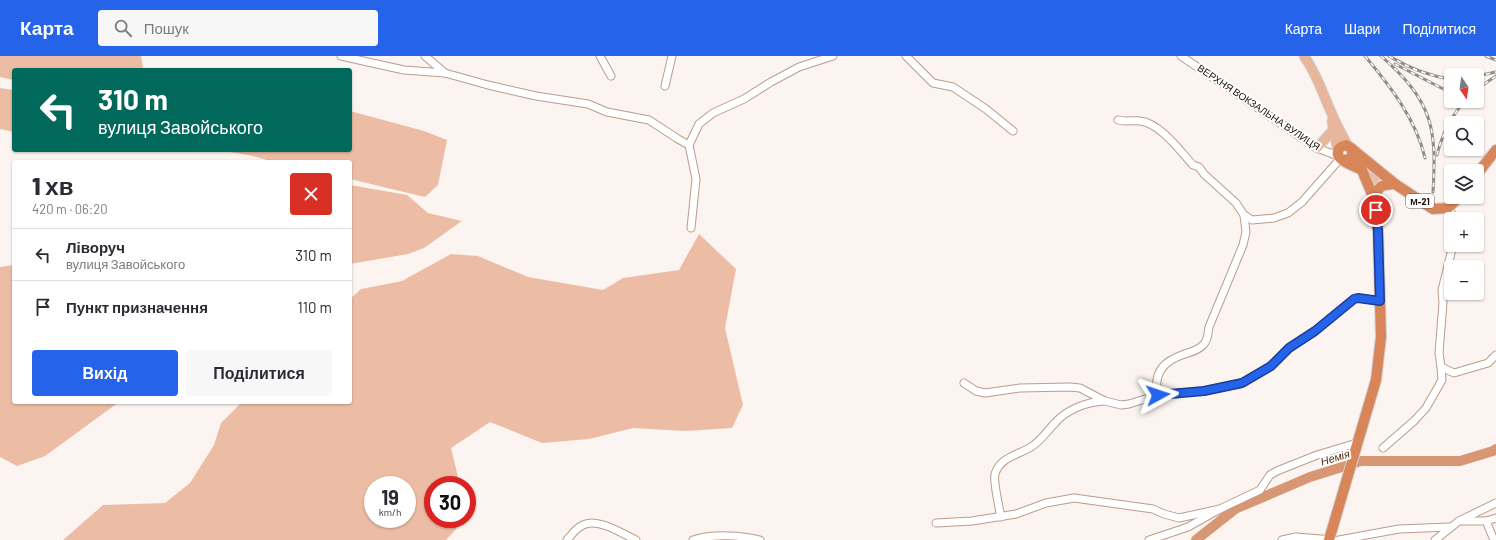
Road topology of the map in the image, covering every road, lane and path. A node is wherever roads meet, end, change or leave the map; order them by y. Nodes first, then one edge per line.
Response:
1 (341, 56) edge
2 (425, 56) edge
3 (600, 56) edge
4 (672, 56) edge
5 (833, 56) edge
6 (906, 56) edge
7 (1181, 56) edge
8 (1304, 56) edge
9 (445, 73) junction
10 (611, 76) dead end
11 (665, 86) dead end
12 (1331, 112) junction
13 (1118, 120) dead end
14 (1334, 129) junction
15 (1013, 130) dead end
16 (689, 144) junction
17 (1317, 148) junction
18 (1496, 150) edge
19 (1346, 155) junction
20 (1484, 165) edge
21 (1395, 184) junction
22 (1374, 199) junction
23 (1452, 204) edge
24 (1448, 208) junction
25 (1451, 212) edge
26 (1244, 215) junction
27 (691, 228) dead end
28 (1451, 252) edge
29 (1380, 301) junction
30 (1496, 355) edge
31 (1441, 367) junction
32 (964, 384) dead end
33 (1158, 395) junction
34 (1105, 401) junction
35 (1357, 443) junction
36 (1383, 448) dead end
37 (1496, 503) edge
38 (1220, 509) junction
39 (1001, 517) junction
40 (1496, 518) edge
41 (1459, 521) junction
42 (1486, 521) junction
43 (936, 523) dead end
44 (1450, 527) junction
45 (567, 540) edge
46 (636, 540) edge
47 (693, 540) edge
48 (760, 540) edge
49 (1149, 540) edge
50 (1282, 540) edge
51 (1333, 540) edge
52 (1435, 540) edge
53 (1494, 540) edge

1 - 9 street
2 - 9 street
3 - 10 street
4 - 11 street
5 - 16 street
6 - 15 street
7 - 17 street, ВЕРХНЯ ВОКЗАЛЬНА ВУЛИЦЯ
8 - 12 main road
9 - 16 street
12 - 14 main road
12 - 19 main road
13 - 26 street
14 - 17 main road
14 - 19 main road
16 - 27 street
17 - 19 street, ВЕРХНЯ ВОКЗАЛЬНА ВУЛИЦЯ
18 - 20 highway
19 - 21 highway, М-21
19 - 22 highway
19 - 26 street
21 - 22 highway, М-21
21 - 24 highway, М-21
22 - 29 highway
23 - 24 highway, М-21
24 - 25 street
26 - 33 street
28 - 31 street
29 - 33 street
29 - 35 highway
30 - 31 street
31 - 36 street
32 - 34 street
33 - 34 street
34 - 39 street
35 - 38 street
35 - 51 highway
37 - 41 street
38 - 39 street
38 - 49 street
39 - 43 street
40 - 42 street
41 - 42 street
41 - 44 street
42 - 53 street
44 - 51 street
44 - 52 street
45 - 46 street
47 - 48 street
50 - 51 street

